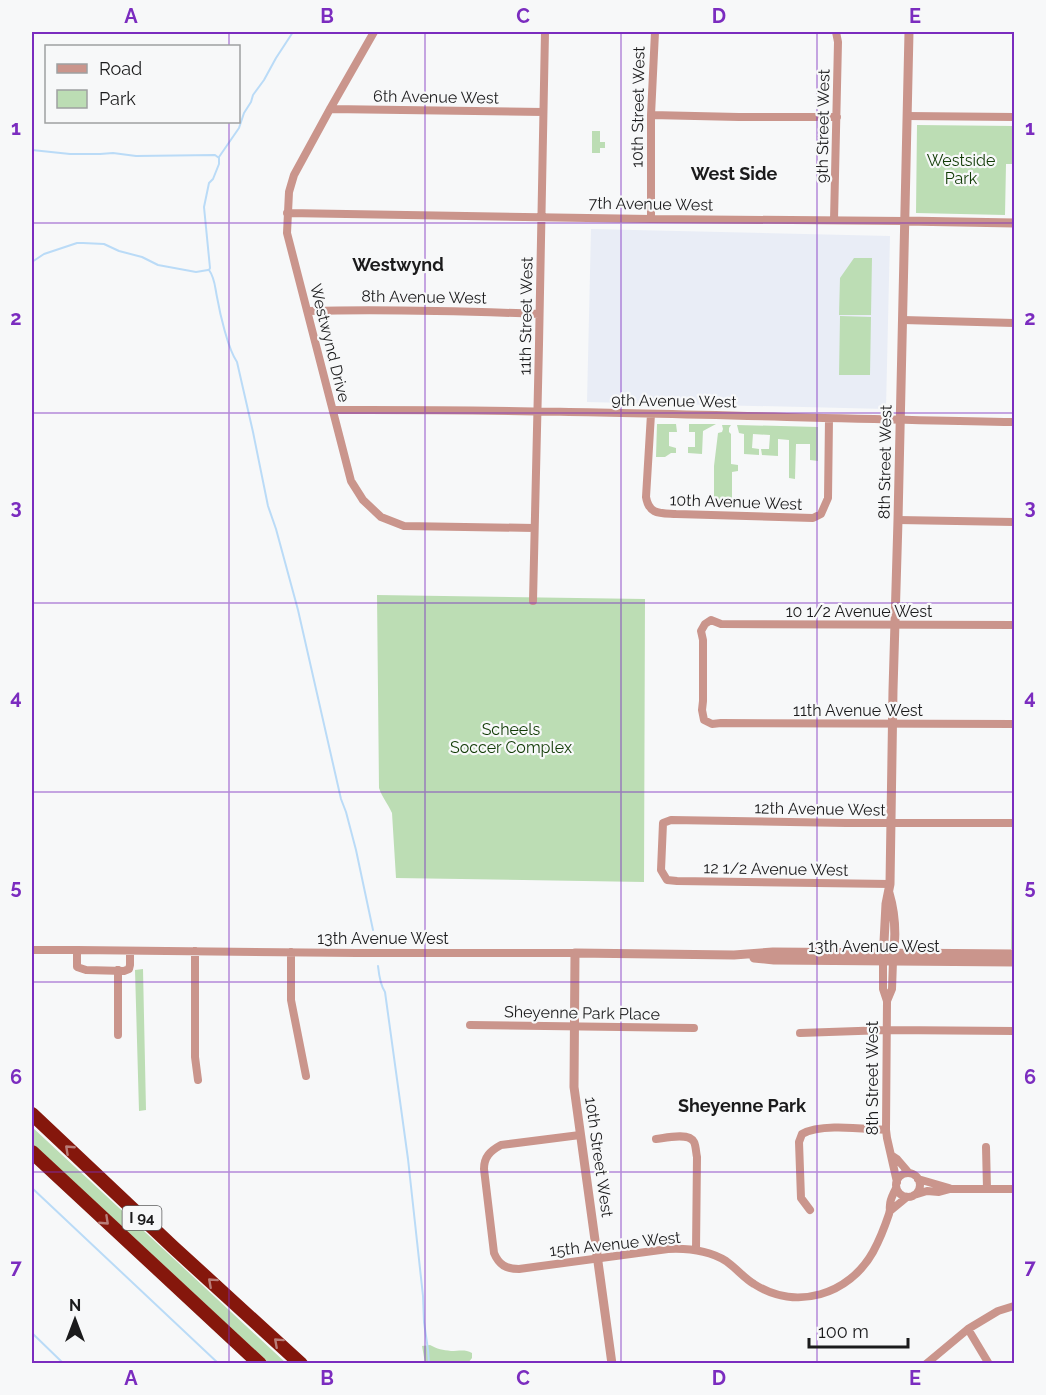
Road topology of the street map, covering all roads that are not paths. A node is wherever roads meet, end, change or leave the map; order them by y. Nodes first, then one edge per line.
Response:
1 (374, 32) edge
2 (545, 32) edge
3 (655, 32) edge
4 (836, 32) edge
5 (909, 32) edge
6 (330, 109) junction
7 (543, 112) junction
8 (651, 115) junction
9 (907, 116) junction
10 (837, 117) junction
11 (1014, 117) edge
12 (287, 213) junction
13 (542, 217) junction
14 (651, 219) junction
15 (834, 220) junction
16 (905, 221) junction
17 (1014, 223) edge
18 (308, 311) junction
19 (539, 314) junction
20 (903, 320) junction
21 (1014, 323) edge
22 (333, 410) junction
23 (538, 411) junction
24 (651, 414) junction
25 (829, 419) junction
26 (901, 420) junction
27 (1014, 422) edge
28 (898, 520) junction
29 (1014, 522) edge
30 (534, 528) junction
31 (533, 601) dead end
32 (895, 624) junction
33 (1014, 625) edge
34 (704, 720) joint
35 (892, 723) junction
36 (1014, 724) edge
37 (891, 823) junction
38 (1014, 823) edge
39 (665, 876) joint
40 (889, 889) junction
41 (77, 950) junction
42 (32, 951) edge
43 (130, 951) junction
44 (195, 951) junction
45 (291, 952) junction
46 (575, 953) junction
47 (1014, 954) edge
48 (888, 957) junction
49 (1014, 962) edge
50 (118, 970) junction
51 (470, 1025) dead end
52 (574, 1026) junction
53 (693, 1028) dead end
54 (887, 1030) junction
55 (1014, 1031) edge
56 (800, 1033) dead end
57 (118, 1035) dead end
58 (306, 1076) dead end
59 (198, 1080) dead end
60 (32, 1114) edge
61 (886, 1130) junction
62 (580, 1134) junction
63 (656, 1139) dead end
64 (986, 1147) dead end
65 (32, 1152) edge
66 (891, 1155) junction
67 (909, 1173) junction
68 (918, 1179) junction
69 (896, 1185) junction
70 (987, 1188) junction
71 (950, 1189) junction
72 (1014, 1189) edge
73 (911, 1196) junction
74 (810, 1210) dead end
75 (890, 1211) junction
76 (696, 1250) junction
77 (598, 1258) junction
78 (1014, 1306) edge
79 (968, 1329) junction
80 (260, 1364) edge
81 (301, 1364) edge
82 (612, 1364) edge
83 (926, 1364) edge
84 (989, 1364) edge

1 - 6 street, Westwynd Drive
2 - 7 street, 11th Street West
3 - 8 street, 10th Street West
4 - 10 street, 9th Street West
5 - 9 street, 8th Street West
6 - 7 street, 6th Avenue West
6 - 12 street, Westwynd Drive
7 - 13 street, 11th Street West
8 - 10 street
8 - 14 street, 10th Street West
9 - 11 street
9 - 16 street, 8th Street West
10 - 15 street, 9th Street West
12 - 13 street, 7th Avenue West
12 - 18 street, Westwynd Drive
13 - 14 street, 7th Avenue West
13 - 19 street, 11th Street West
14 - 15 street, 7th Avenue West
15 - 16 street, 7th Avenue West
16 - 17 street, 7th Avenue West
16 - 20 street, 8th Street West
18 - 19 street, 8th Avenue West
18 - 22 street, Westwynd Drive
19 - 23 street, 11th Street West
20 - 21 street
20 - 26 street, 8th Street West
22 - 23 street, 9th Avenue West
22 - 30 street, Westwynd Drive
23 - 24 street, 9th Avenue West
23 - 30 street, 11th Street West
24 - 25 street, 9th Avenue West
24 - 25 street, 10th Avenue West
25 - 26 street, 9th Avenue West
26 - 27 street, 9th Avenue West
26 - 28 street, 8th Street West
28 - 29 street
28 - 32 street, 8th Street West
30 - 31 street, 11th Street West
32 - 33 street, 10 1/2 Avenue West
32 - 34 street, 10 1/2 Avenue West
32 - 35 street, 8th Street West
34 - 35 street, 11th Avenue West
35 - 36 street, 11th Avenue West
35 - 37 street, 8th Street West
37 - 38 street, 12th Avenue West
37 - 39 street, 12th Avenue West
37 - 40 street, 8th Street West
39 - 40 street, 12 1/2 Avenue West
40 - 48 street, 8th Street West
41 - 42 street, 13th Avenue West
41 - 43 street, 13th Avenue West
41 - 50 street
43 - 44 street, 13th Avenue West
43 - 50 street
44 - 45 street, 13th Avenue West
44 - 59 street
45 - 46 street, 13th Avenue West
45 - 58 street
46 - 48 street, 13th Avenue West
46 - 52 street, 10th Street West
47 - 48 street, 13th Avenue West
48 - 49 street, 13th Avenue West
48 - 54 street, 8th Street West
50 - 57 street
51 - 52 street, Sheyenne Park Place
52 - 53 street, Sheyenne Park Place
52 - 62 street, 10th Street West
54 - 55 street
54 - 56 street
54 - 61 street, 8th Street West
81 -> 60 highway, I 94
61 - 66 street, 8th Street West
61 - 74 street
62 - 77 street, 10th Street West
62 - 77 street, 15th Avenue West
63 - 76 street
64 - 70 street
65 -> 80 highway, I 94
66 - 67 street, 8th Street West
66 - 69 street, 8th Street West
67 - 68 street
67 - 69 street
68 - 71 street
68 - 73 street
69 - 73 street
69 - 75 street, 15th Avenue West
70 - 71 street
70 - 72 street
71 - 73 street
73 - 75 street, 15th Avenue West
75 - 76 street, 15th Avenue West
76 - 77 street, 15th Avenue West
77 - 82 street, 10th Street West
78 - 79 street
79 - 83 street
79 - 84 street

